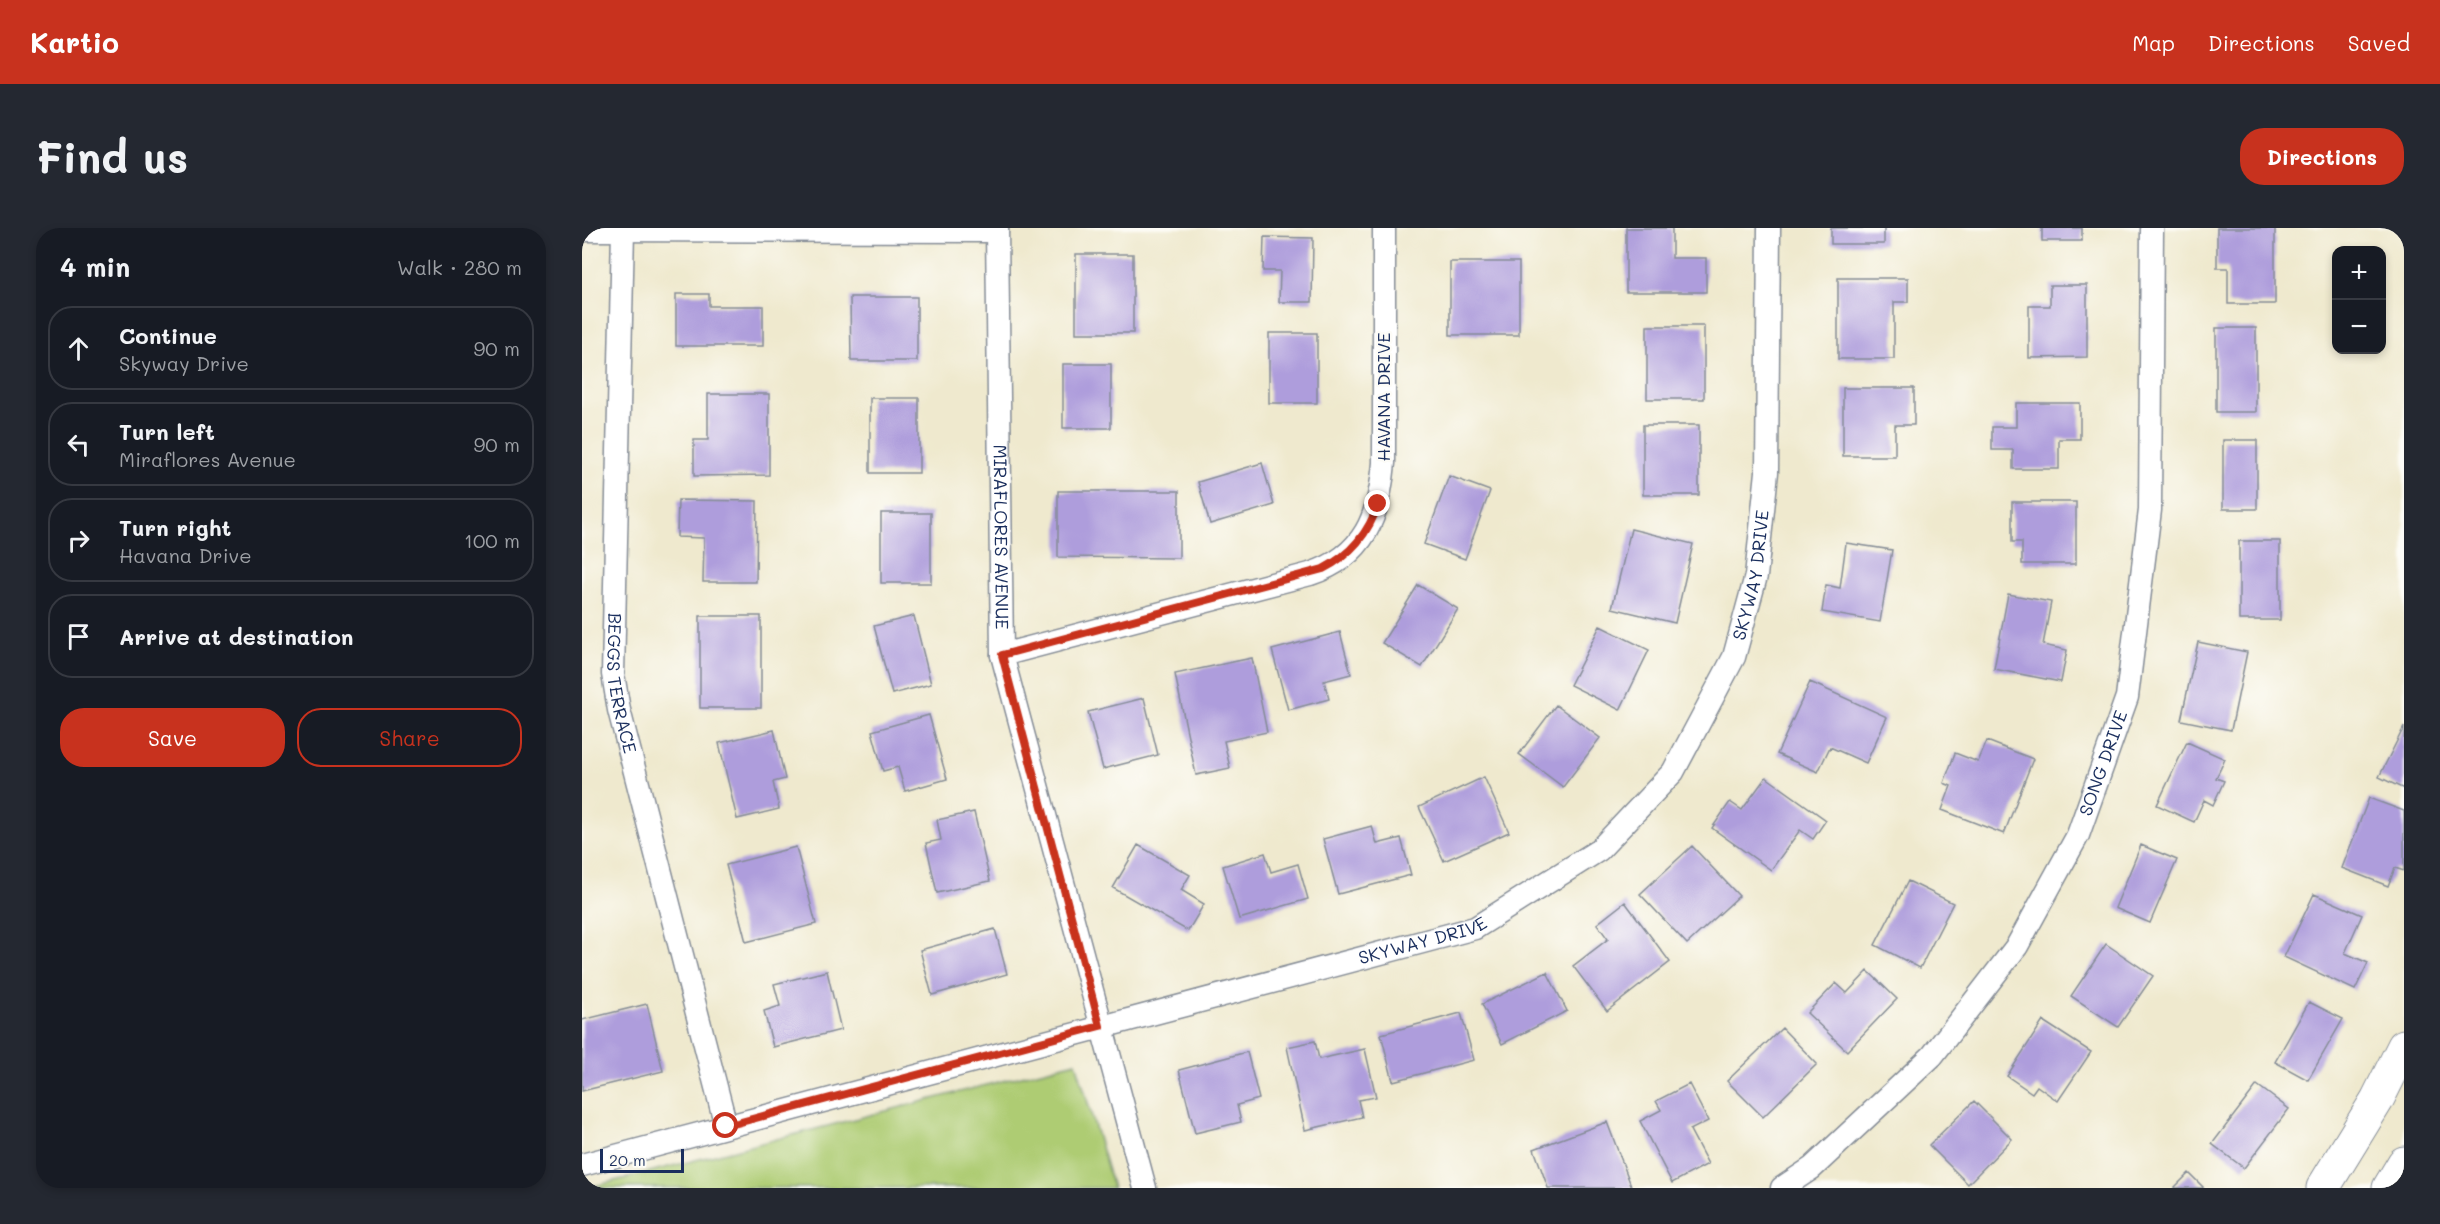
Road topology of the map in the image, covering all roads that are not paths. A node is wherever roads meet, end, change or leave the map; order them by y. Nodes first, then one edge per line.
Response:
1 (1384, 228) edge
2 (1769, 228) edge
3 (2152, 228) edge
4 (582, 230) edge
5 (622, 230) junction
6 (998, 230) edge
7 (1002, 655) junction
8 (1100, 1026) junction
9 (2404, 1046) edge
10 (726, 1126) junction
11 (2404, 1163) edge
12 (582, 1165) edge
13 (1145, 1188) edge
14 (1782, 1188) edge
15 (2323, 1188) edge
16 (2389, 1188) edge

1 - 7 street, HAVANA DRIVE
2 - 8 street, SKYWAY DRIVE
3 - 14 street, SONG DRIVE
4 - 5 street
5 - 6 street
5 - 10 street, BEGGS TERRACE
6 - 7 street, MIRAFLORES AVENUE
7 - 8 street, MIRAFLORES AVENUE
8 - 10 street, SKYWAY DRIVE
8 - 13 street, MIRAFLORES AVENUE
9 - 15 main road
10 - 12 street, SKYWAY DRIVE
11 - 16 main road

